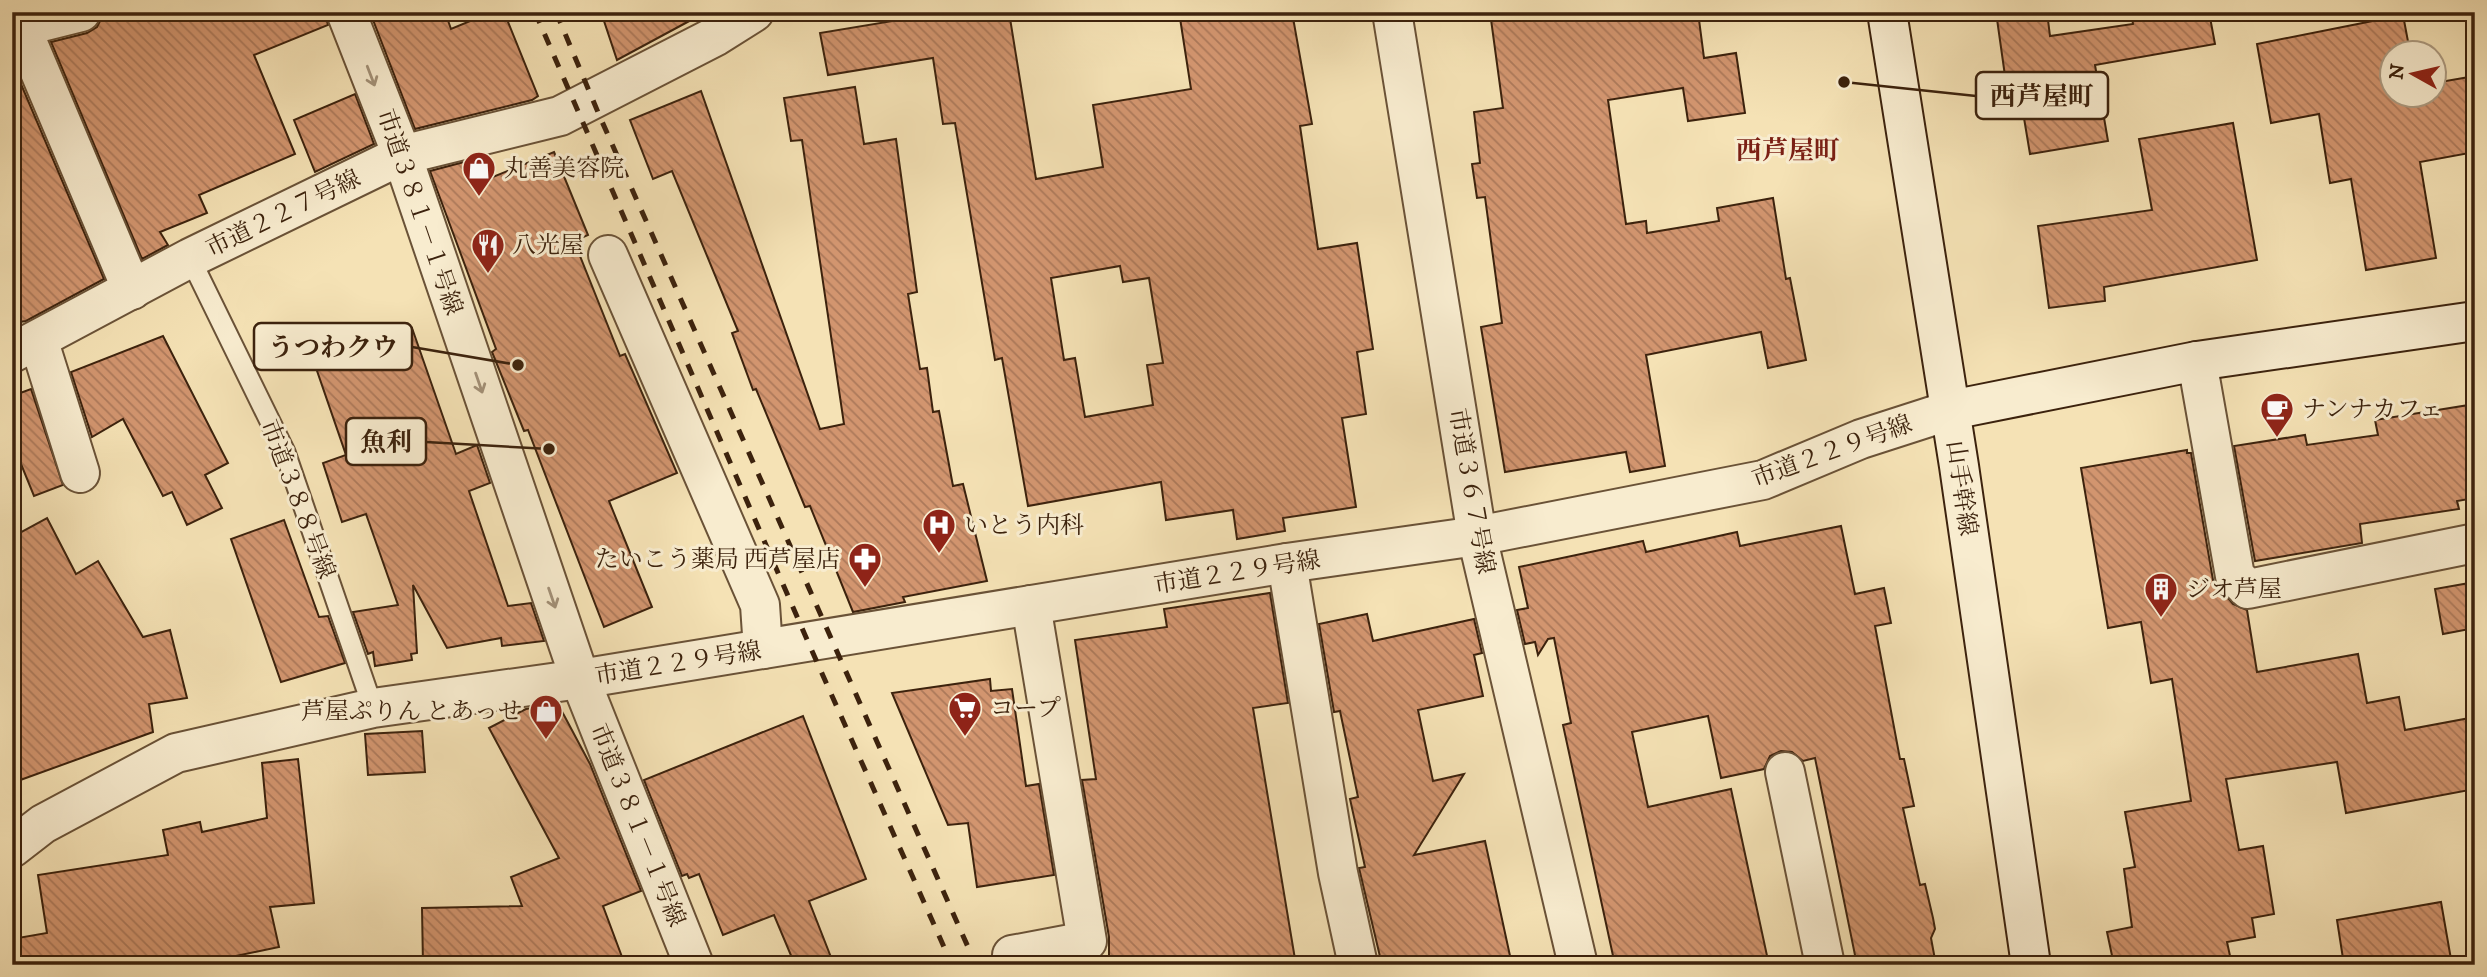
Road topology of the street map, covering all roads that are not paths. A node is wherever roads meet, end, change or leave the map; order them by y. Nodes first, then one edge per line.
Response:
1 (81, 12) edge
2 (346, 12) edge
3 (1392, 12) edge
4 (1887, 12) edge
5 (752, 13) edge
6 (17, 27) edge
7 (402, 155) junction
8 (608, 255) dead end
9 (190, 258) junction
10 (132, 290) junction
11 (2475, 321) edge
12 (25, 347) edge
13 (2197, 361) junction
14 (1951, 410) junction
15 (80, 473) dead end
16 (1477, 536) junction
17 (2475, 542) edge
18 (1287, 563) junction
19 (1031, 605) junction
20 (763, 649) junction
21 (580, 680) junction
22 (373, 708) junction
23 (1785, 772) dead end
24 (12, 848) edge
25 (694, 965) edge
26 (1016, 965) edge
27 (1358, 965) edge
28 (1578, 965) edge
29 (1825, 965) edge
30 (2031, 965) edge

1 - 6 street
2 -> 7 street, 市道３８１－１号線
3 - 16 street, 市道３６７号線
4 - 14 street, 山手幹線
5 - 7 street, 市道２２７号線
6 - 10 street
7 - 9 street, 市道２２７号線
7 -> 21 street, 市道３８１－１号線
8 - 20 street
9 - 10 street, 市道２２７号線
9 - 22 lane, 市道３８８号線
10 - 12 street, 市道２２７号線
11 - 13 street, 市道２２９号線
12 - 15 street
13 - 14 street, 市道２２９号線
13 - 17 street
14 - 16 street, 市道２２９号線
14 - 30 street, 山手幹線
16 - 18 street, 市道２２９号線
16 - 28 street, 市道３６７号線
18 - 19 street, 市道２２９号線
18 - 27 street
19 - 20 street, 市道２２９号線
19 - 26 street
20 - 21 street, 市道２２９号線
21 - 22 street, 市道２２９号線
21 - 25 street, 市道３８１－１号線
22 - 24 street, 市道２２９号線
23 - 29 street

